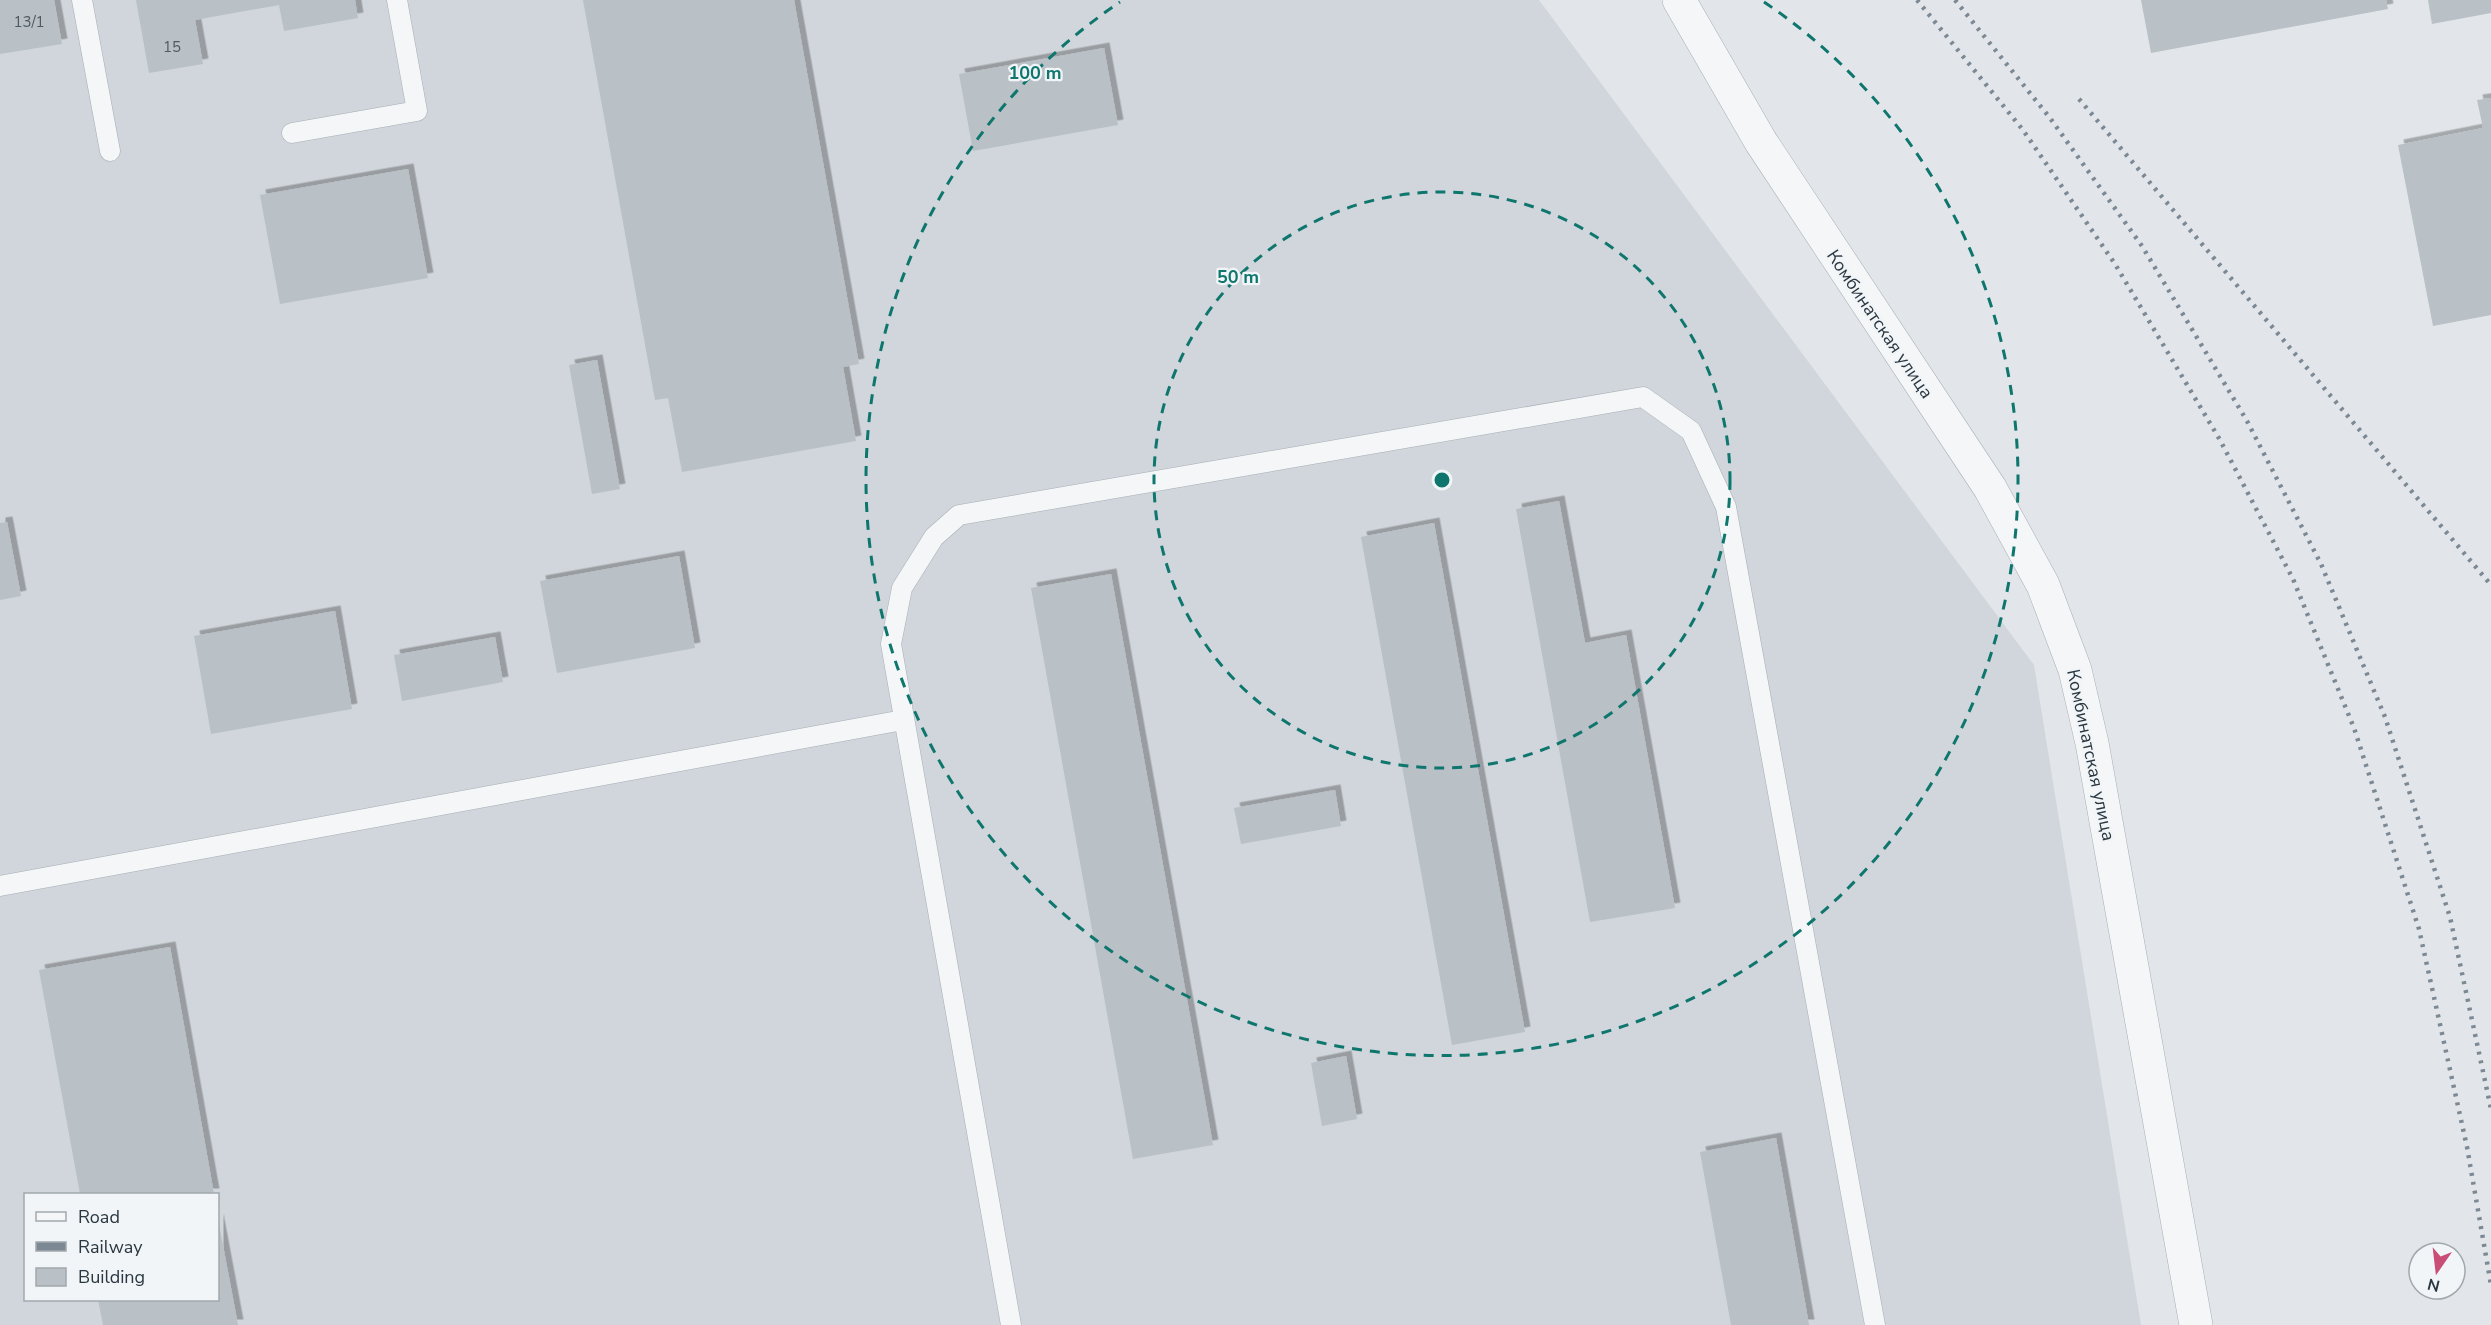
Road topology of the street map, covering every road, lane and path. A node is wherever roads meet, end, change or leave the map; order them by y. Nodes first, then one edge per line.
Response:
1 (82, 0) edge
2 (397, 0) edge
3 (1679, 0) edge
4 (291, 134) dead end
5 (110, 152) dead end
6 (903, 720) junction
7 (0, 886) edge
8 (1011, 1325) edge
9 (1875, 1325) edge
10 (2196, 1325) edge

1 - 5 lane
2 - 4 lane
3 - 10 street, Комбинатская улица
6 - 7 lane
6 - 8 lane
6 - 9 lane

